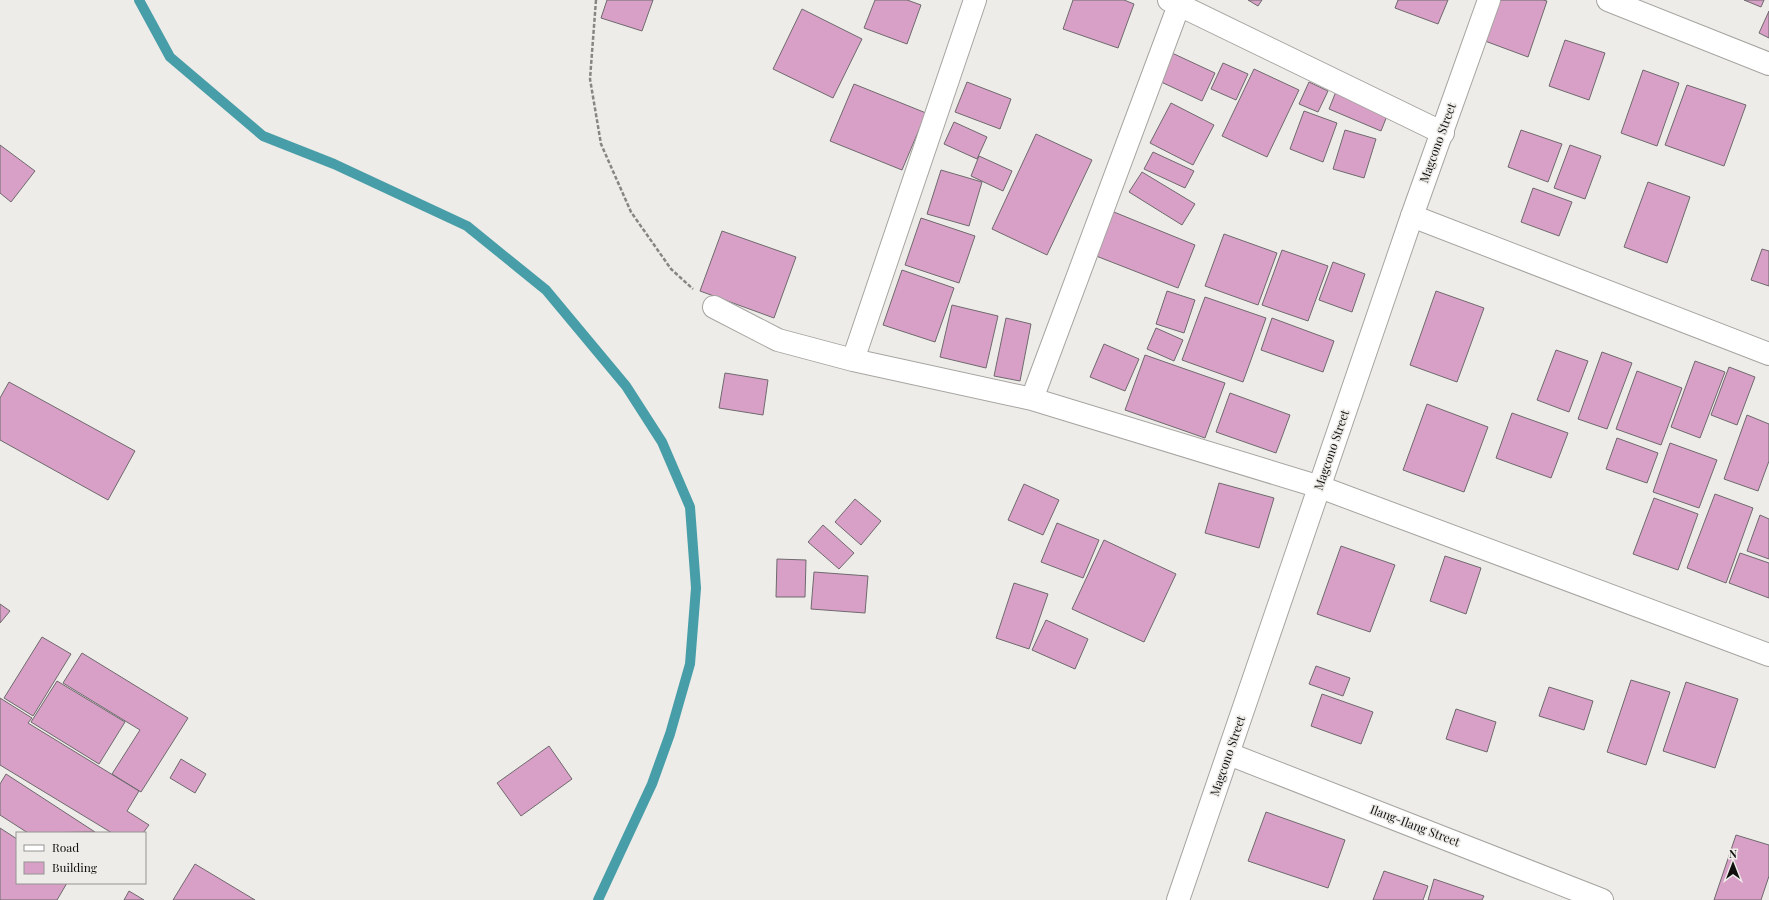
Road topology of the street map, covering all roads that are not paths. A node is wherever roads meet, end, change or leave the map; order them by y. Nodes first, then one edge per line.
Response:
1 (975, 0) edge
2 (1489, 0) edge
3 (1608, 0) edge
4 (1174, 3) edge
5 (1769, 64) edge
6 (1443, 133) junction
7 (1412, 216) junction
8 (714, 307) road end
9 (1769, 354) edge
10 (853, 360) junction
11 (1032, 399) junction
12 (1320, 487) junction
13 (1769, 655) edge
14 (1229, 754) junction
15 (1178, 900) edge
16 (1602, 900) edge

1 - 10 street
2 - 6 street, Magcono Street
3 - 5 street
4 - 6 street
4 - 11 street
6 - 7 street, Magcono Street
7 - 9 street
7 - 12 street, Magcono Street
8 - 10 street
10 - 11 street
11 - 12 street
12 - 13 street
12 - 14 street, Magcono Street
14 - 15 street, Magcono Street
14 - 16 street, Ilang-Ilang Street

